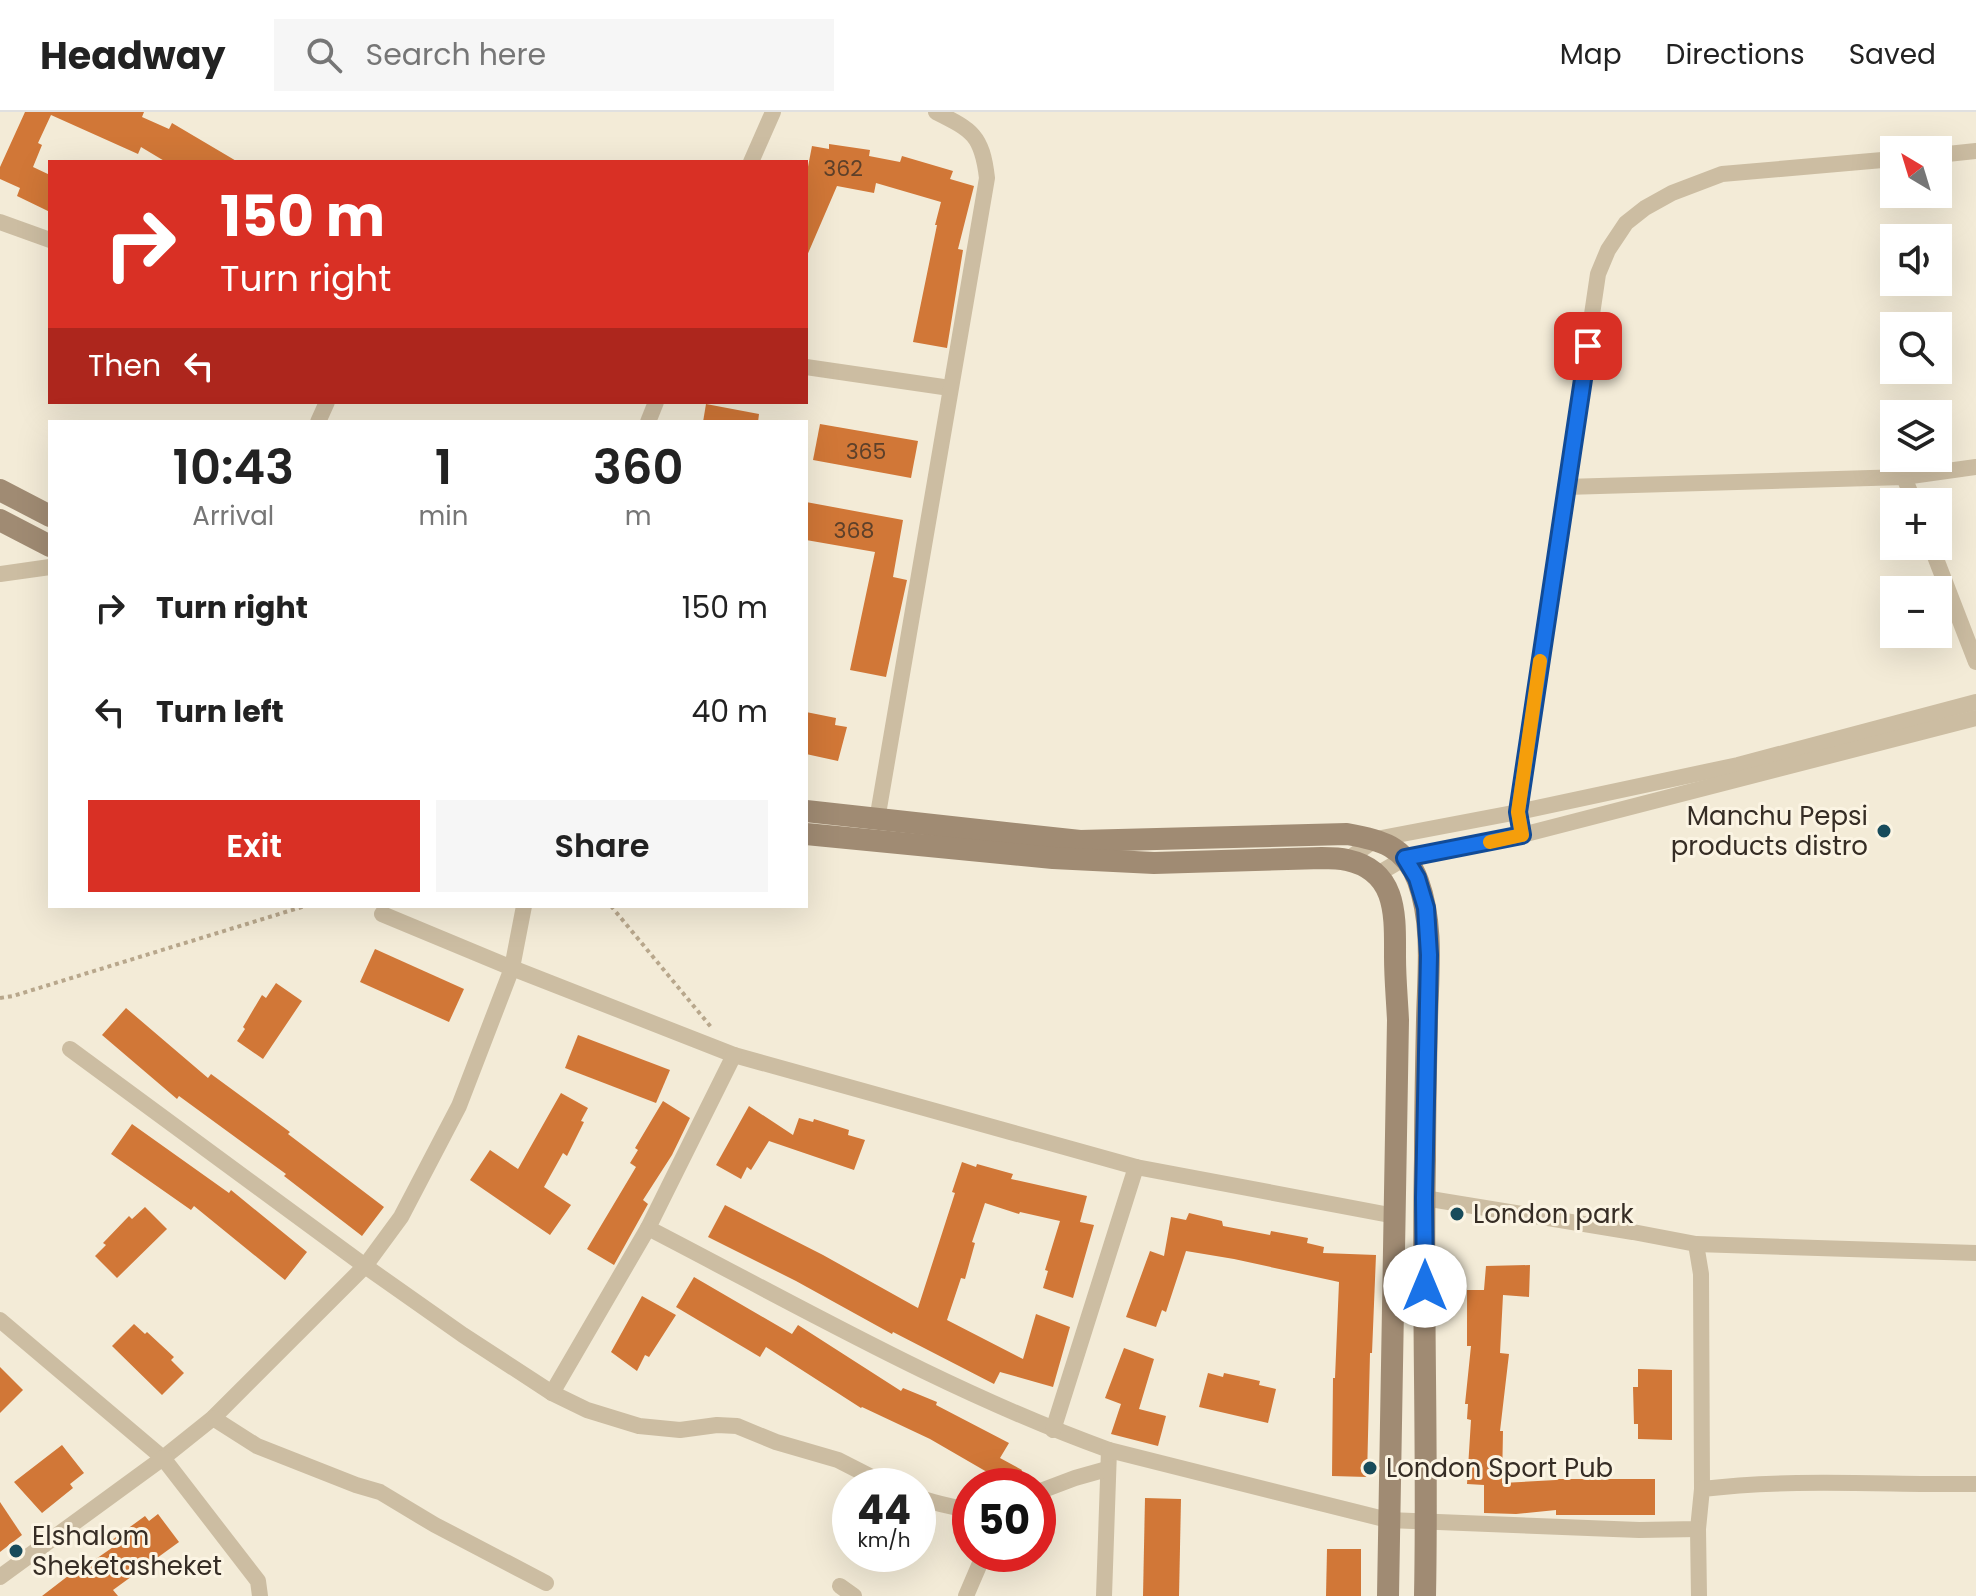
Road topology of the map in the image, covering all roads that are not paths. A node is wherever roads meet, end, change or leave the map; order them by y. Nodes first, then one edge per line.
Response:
1 (773, 112) edge
2 (936, 112) edge
3 (1976, 151) edge
4 (1952, 154) edge
5 (752, 160) edge
6 (1880, 160) edge
7 (0, 222) edge
8 (48, 239) edge
9 (808, 367) edge
10 (950, 388) junction
11 (1976, 467) edge
12 (1904, 477) junction
13 (1565, 487) junction
14 (1908, 488) edge
15 (0, 490) edge
16 (48, 515) edge
17 (0, 520) edge
18 (48, 545) edge
19 (1936, 560) edge
20 (48, 567) edge
21 (0, 574) edge
22 (1976, 662) edge
23 (1976, 702) edge
24 (1976, 718) edge
25 (808, 811) edge
26 (1518, 812) junction
27 (877, 820) junction
28 (808, 834) edge
29 (1522, 835) junction
30 (1376, 839) junction
31 (1405, 858) junction
32 (1347, 860) junction
33 (1376, 875) junction
34 (524, 908) edge
35 (382, 914) dead end
36 (512, 968) junction
37 (70, 1049) dead end
38 (734, 1055) junction
39 (1136, 1167) junction
40 (1424, 1198) junction
41 (1395, 1216) junction
42 (648, 1228) junction
43 (1696, 1244) junction
44 (1976, 1253) edge
45 (365, 1266) junction
46 (0, 1320) edge
47 (552, 1393) junction
48 (213, 1418) junction
49 (1053, 1430) junction
50 (1109, 1450) junction
51 (163, 1458) junction
52 (854, 1468) edge
53 (1107, 1469) junction
54 (1976, 1484) edge
55 (1056, 1485) edge
56 (1702, 1489) junction
57 (1388, 1520) junction
58 (1427, 1521) junction
59 (1698, 1529) junction
60 (976, 1572) edge
61 (0, 1577) edge
62 (546, 1583) dead end
63 (260, 1596) edge
64 (966, 1596) edge
65 (1104, 1596) edge
66 (1388, 1596) edge
67 (1425, 1596) edge
68 (1699, 1596) edge

1 - 5 street
2 - 10 street
3 - 4 street
6 - 13 street
7 - 8 street
9 - 10 street
10 - 27 street
11 - 12 street
12 - 13 street
12 - 14 street
13 - 26 street
15 - 16 main road
17 - 18 main road
19 - 22 street
20 - 21 street
23 - 26 street
24 - 29 street
25 - 27 main road
26 - 29 street
26 - 30 street
27 - 30 main road
28 - 32 main road
29 - 31 street
30 - 31 main road
30 - 32 street
31 - 33 street
31 - 40 main road
32 - 33 main road
33 - 41 main road
34 - 36 street
35 - 36 street
36 - 38 street
36 - 45 street
37 - 45 street
38 - 39 street
38 - 42 street
39 - 41 street
39 - 49 street
40 - 43 street
40 - 58 main road
41 - 57 main road
42 - 47 street
42 - 49 street
43 - 44 street
43 - 56 street
45 - 47 street
45 - 48 street
46 - 51 street
47 - 52 street
48 - 51 street
48 - 62 street
49 - 50 street
50 - 53 street
50 - 57 street
51 - 61 street
51 - 63 street
53 - 55 street
53 - 65 street
54 - 56 street
56 - 59 street
57 - 58 street
57 - 66 main road
58 - 59 street
58 - 67 main road
59 - 68 street
60 - 64 street

